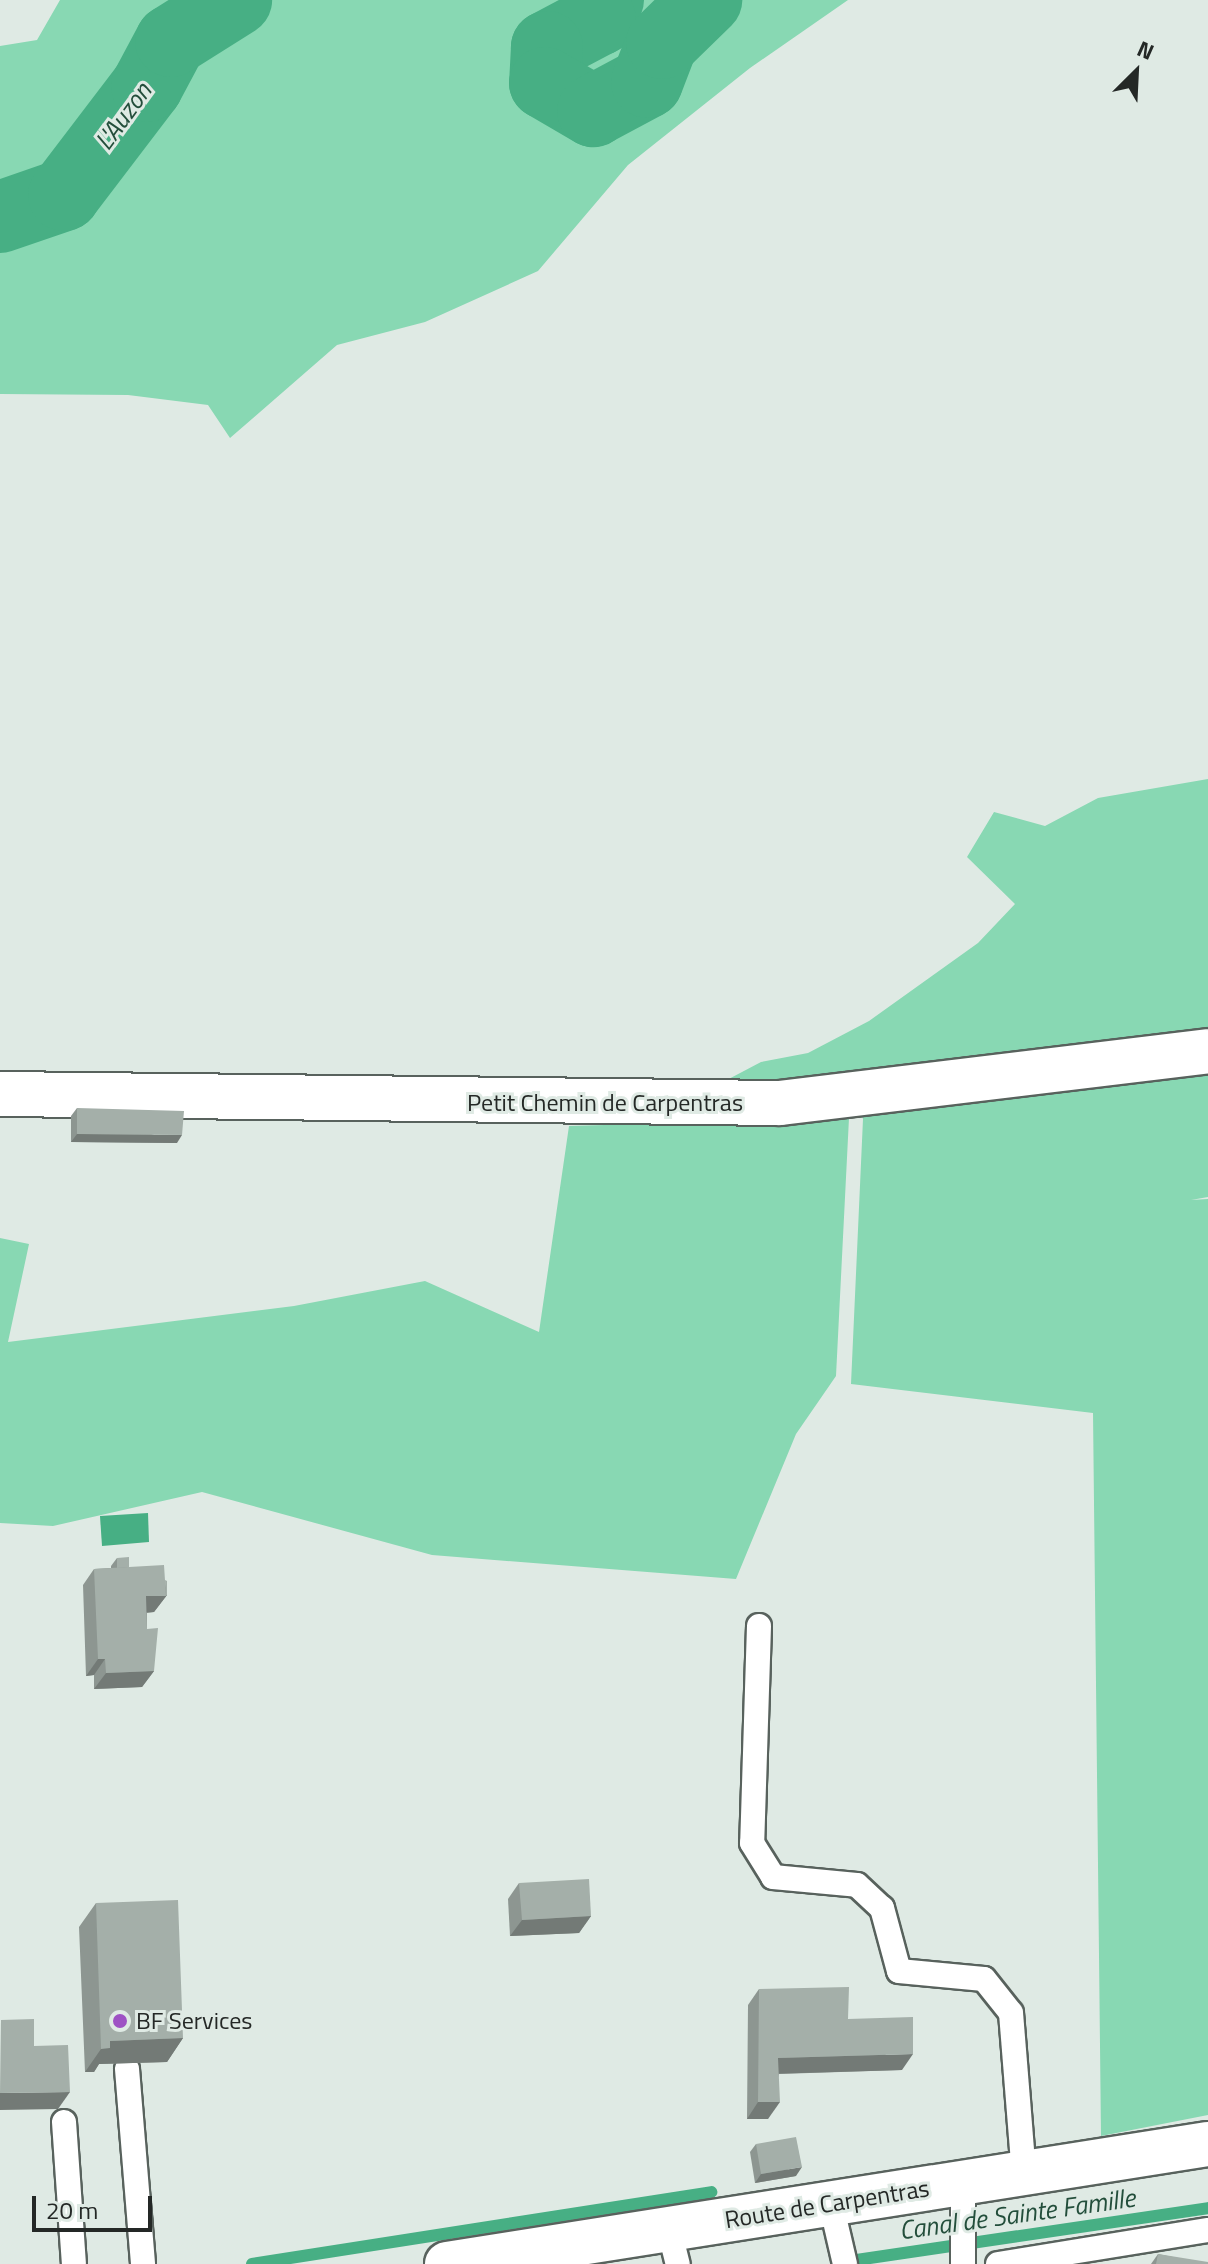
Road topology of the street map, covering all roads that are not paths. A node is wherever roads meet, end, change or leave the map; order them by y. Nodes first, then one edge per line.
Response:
1 (1208, 1051) edge
2 (0, 1094) edge
3 (759, 1626) dead end
4 (127, 2069) edge
5 (64, 2122) dead end
6 (1208, 2144) edge
7 (1024, 2174) junction
8 (963, 2183) junction
9 (831, 2204) junction
10 (1208, 2230) edge
11 (674, 2246) edge
12 (74, 2264) edge
13 (143, 2264) edge
14 (447, 2264) edge
15 (845, 2264) edge
16 (963, 2264) edge
17 (998, 2264) edge

1 - 2 street, Petit Chemin de Carpentras
3 - 7 lane
4 - 13 lane
5 - 12 lane
6 - 7 street, Route de Carpentras
7 - 8 street, Route de Carpentras
8 - 9 street, Route de Carpentras
8 - 16 lane
9 - 11 street, Route de Carpentras
9 - 15 lane
10 - 17 lane
11 - 14 street, Route de Carpentras

